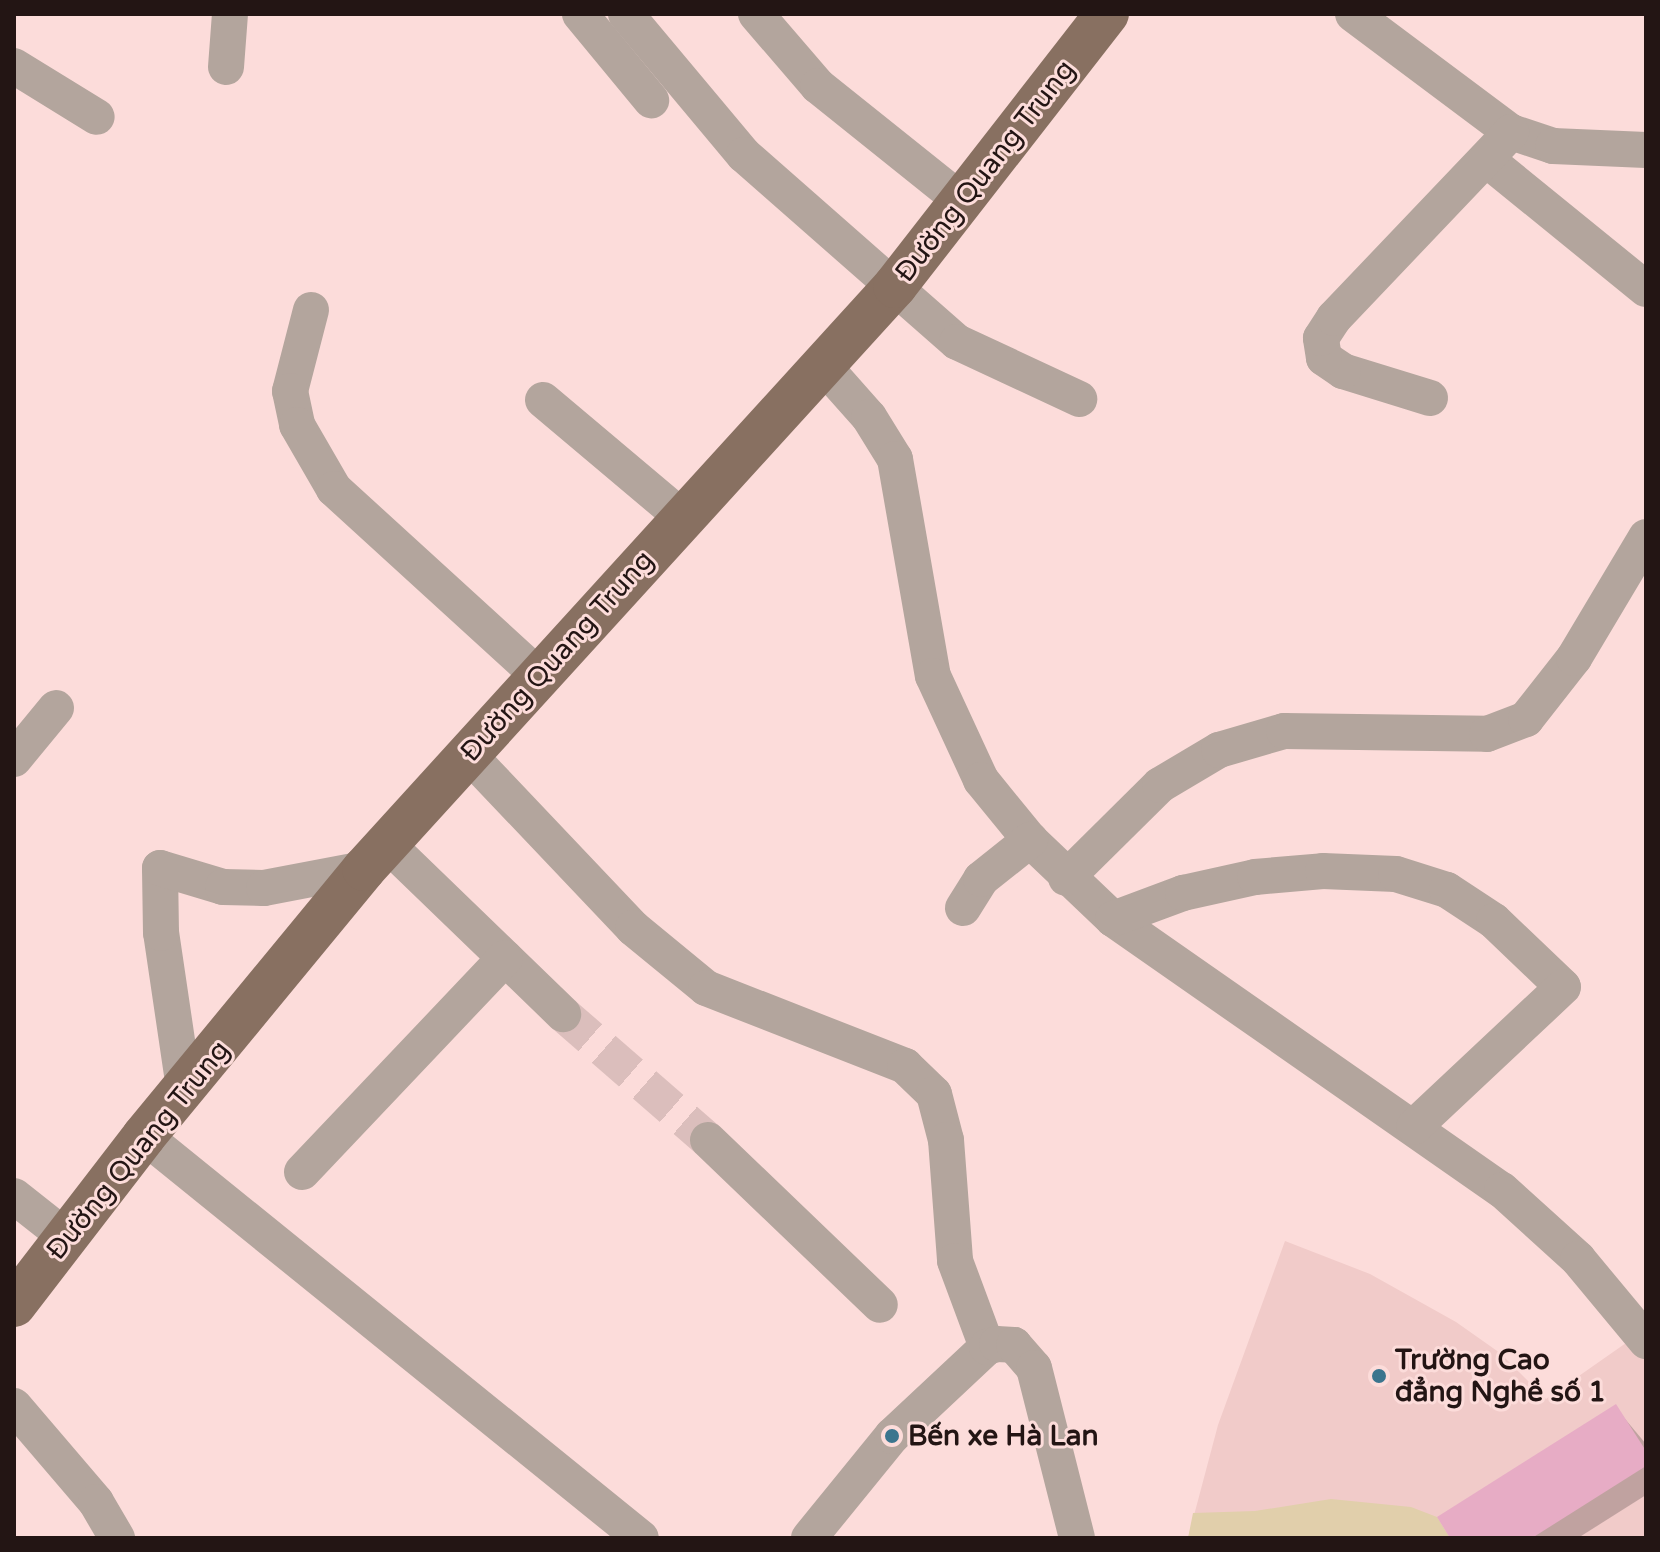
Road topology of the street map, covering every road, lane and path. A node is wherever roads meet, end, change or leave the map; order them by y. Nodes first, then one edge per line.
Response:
1 (230, 14) edge
2 (580, 14) edge
3 (626, 14) edge
4 (756, 14) edge
5 (1107, 14) edge
6 (1353, 14) edge
7 (14, 66) edge
8 (226, 67) dead end
9 (651, 100) dead end
10 (97, 117) dead end
11 (1511, 132) junction
12 (1646, 150) edge
13 (1486, 159) junction
14 (964, 203) junction
15 (895, 286) junction
16 (1646, 289) edge
17 (311, 310) dead end
18 (821, 363) junction
19 (1430, 398) dead end
20 (1079, 399) dead end
21 (543, 400) dead end
22 (682, 517) junction
23 (1646, 537) edge
24 (539, 676) junction
25 (56, 708) dead end
26 (468, 754) junction
27 (14, 759) edge
28 (1030, 840) junction
29 (375, 857) junction
30 (1066, 878) junction
31 (963, 908) dead end
32 (1113, 919) junction
33 (505, 958) junction
34 (563, 1014) tunnel mouth
35 (184, 1088) junction
36 (1414, 1127) junction
37 (144, 1136) junction
38 (708, 1140) tunnel mouth
39 (302, 1172) dead end
40 (14, 1196) edge
41 (66, 1237) junction
42 (14, 1305) edge
43 (880, 1305) dead end
44 (1644, 1336) edge
45 (987, 1347) junction
46 (14, 1406) edge
47 (117, 1538) edge
48 (641, 1538) edge
49 (809, 1538) edge
50 (1077, 1538) edge

1 - 8 street
2 - 9 street
3 - 15 street
4 - 14 street
5 - 14 main road, Đường Quang Trung
6 - 11 street
7 - 10 street
11 - 12 street
11 - 13 street
13 - 16 street
13 - 19 street
14 - 15 main road, Đường Quang Trung
15 - 18 main road, Đường Quang Trung
15 - 20 street
17 - 24 street
18 - 22 main road, Đường Quang Trung
18 - 28 street
21 - 22 street
22 - 24 main road, Đường Quang Trung
23 - 30 street
24 - 26 main road, Đường Quang Trung
25 - 27 street
26 - 29 main road, Đường Quang Trung
26 - 45 street
28 - 30 street
28 - 31 street
29 - 33 street
29 - 35 main road, Đường Quang Trung
29 - 35 street
30 - 32 street
32 - 36 street
32 - 36 street
33 - 34 street
33 - 39 street
35 - 37 main road, Đường Quang Trung
36 - 44 street
37 - 41 main road, Đường Quang Trung
37 - 48 street
38 - 43 street
40 - 41 street
41 - 42 main road, Đường Quang Trung
45 - 49 street
45 - 50 street
46 - 47 street

